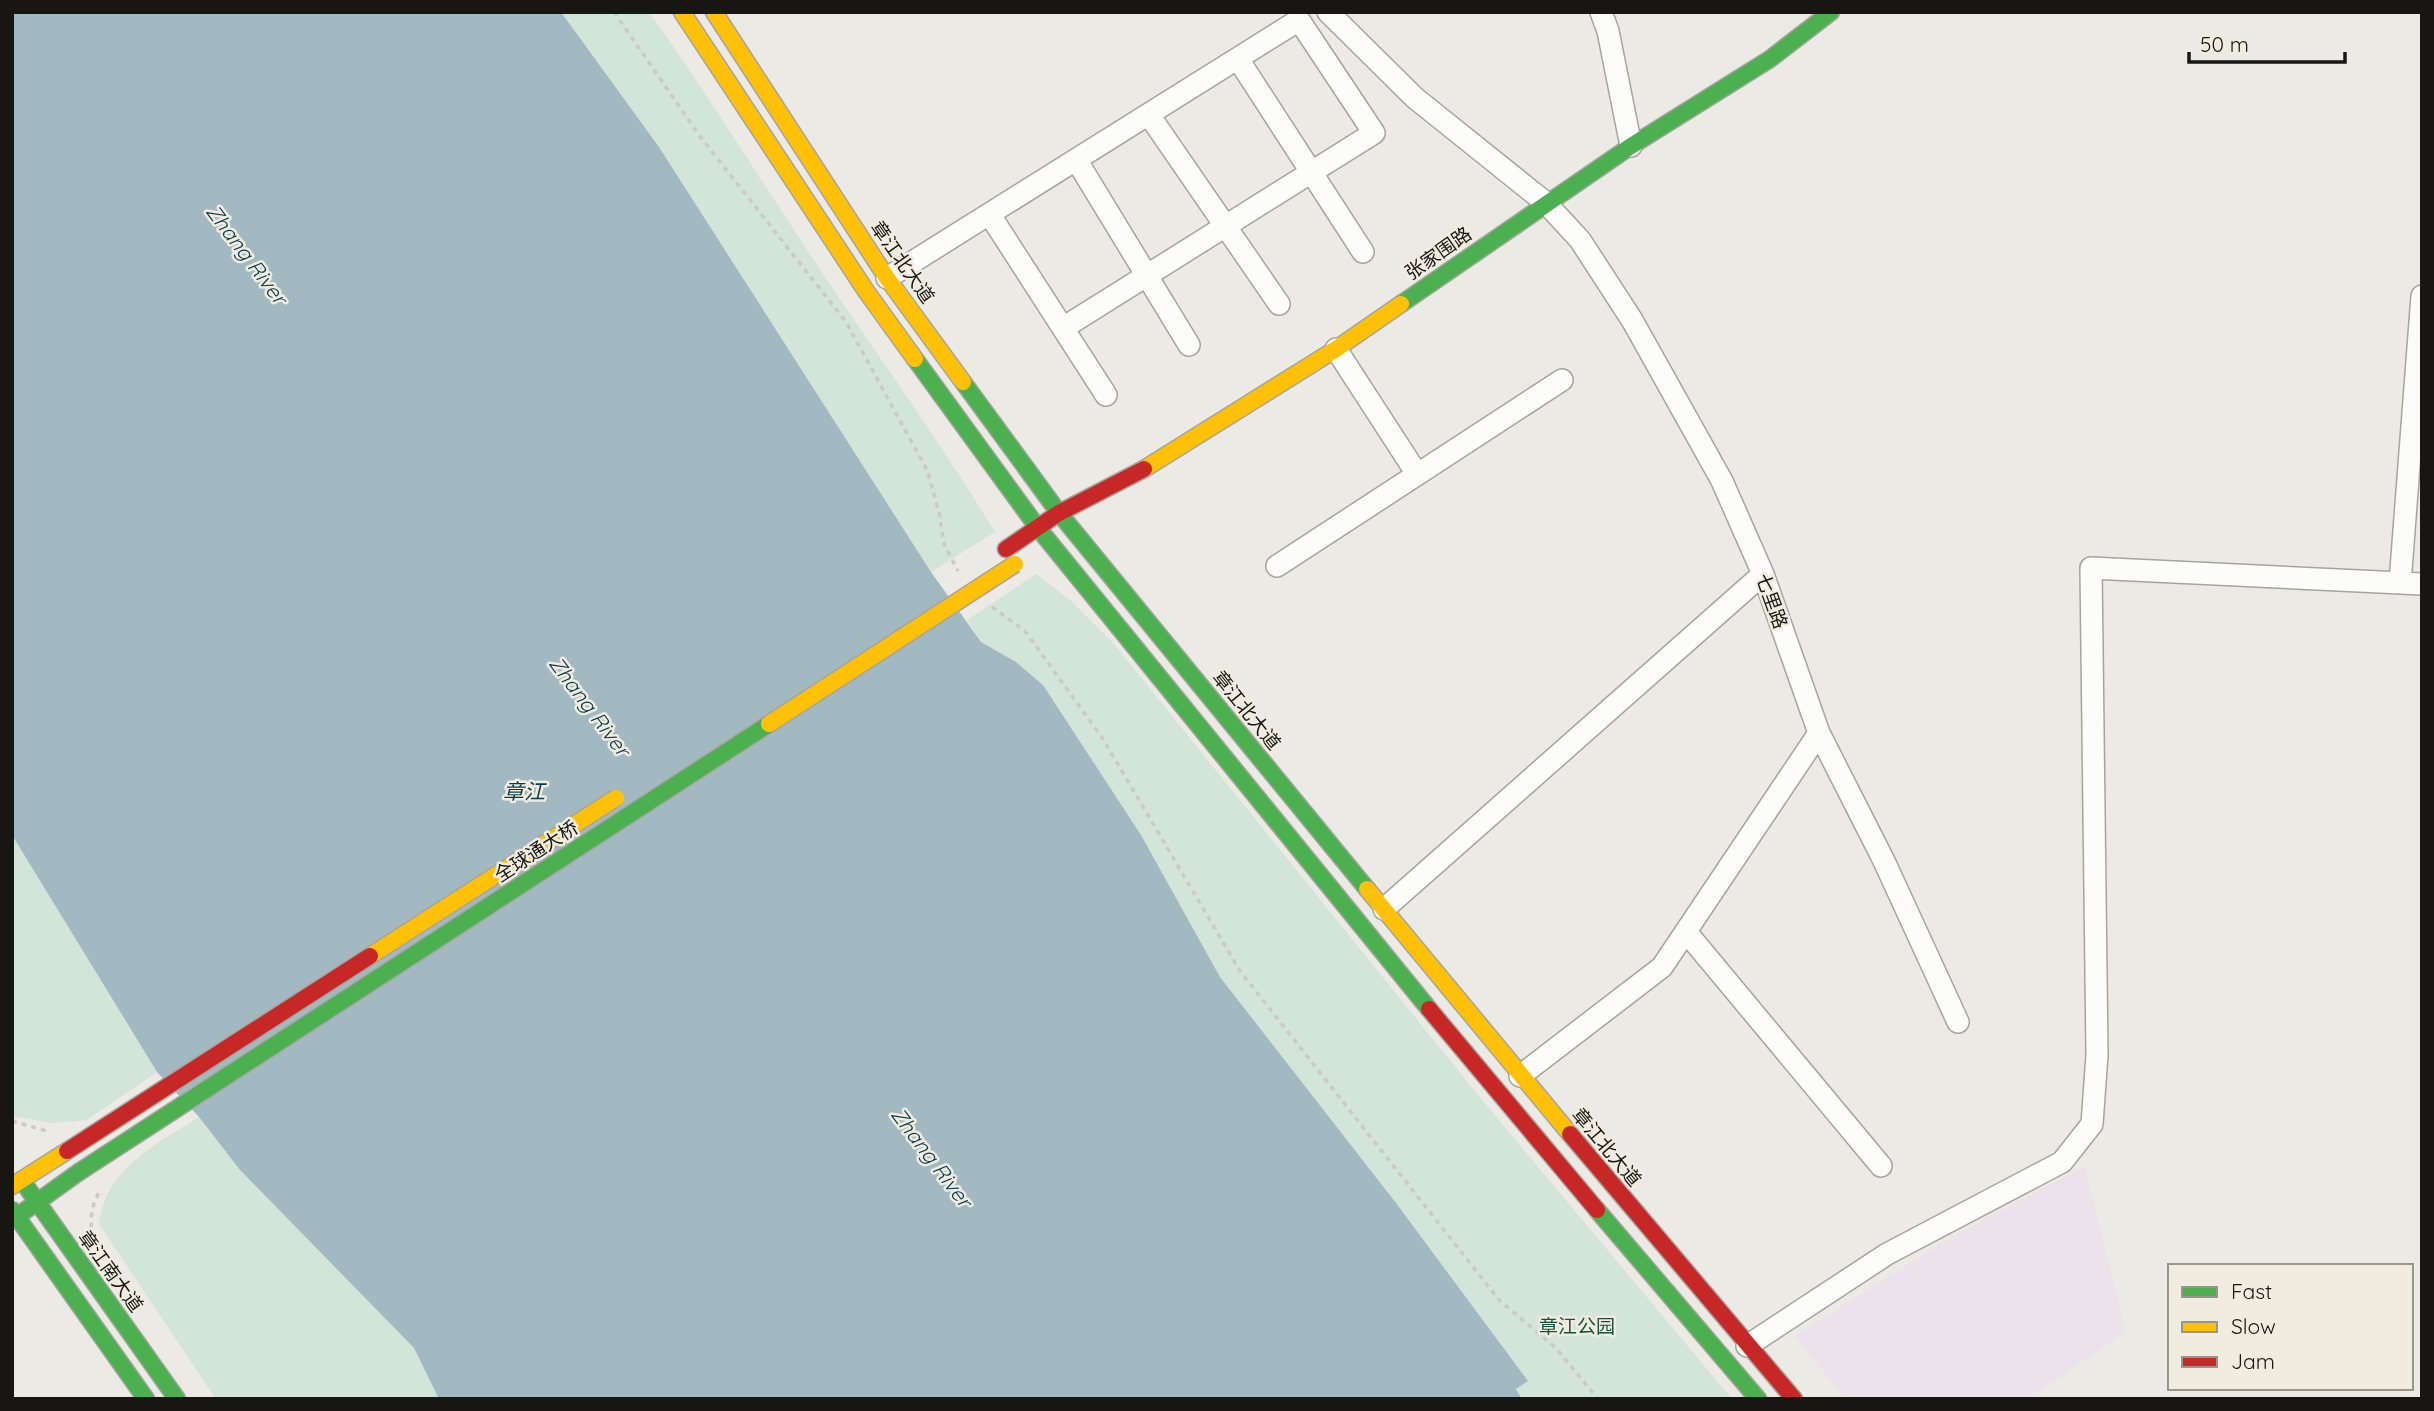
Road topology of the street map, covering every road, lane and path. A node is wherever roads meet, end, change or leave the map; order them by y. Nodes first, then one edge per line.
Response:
1 (614, 12) edge
2 (682, 12) edge
3 (714, 12) edge
4 (1328, 12) edge
5 (1601, 12) edge
6 (1831, 12) edge
7 (1238, 59) junction
8 (1149, 115) junction
9 (1631, 146) junction
10 (1077, 160) junction
11 (1311, 172) junction
12 (1546, 203) junction
13 (990, 215) junction
14 (1224, 225) junction
15 (1363, 252) dead end
16 (1147, 276) junction
17 (887, 278) junction
18 (2422, 296) edge
19 (1279, 304) dead end
20 (1063, 328) junction
21 (1189, 345) dead end
22 (1336, 349) junction
23 (1562, 380) dead end
24 (1106, 395) dead end
25 (1138, 473) junction
26 (1417, 474) junction
27 (1059, 513) junction
28 (1038, 528) junction
29 (1072, 529) junction
30 (1000, 552) dead end
31 (1033, 553) junction
32 (1277, 566) dead end
33 (1763, 574) junction
34 (962, 576) dead end
35 (2400, 583) junction
36 (2422, 584) edge
37 (985, 601) dead end
38 (1819, 733) junction
39 (630, 790) dead end
40 (1384, 909) junction
41 (1687, 933) junction
42 (1958, 1023) dead end
43 (1520, 1076) junction
44 (1881, 1166) dead end
45 (15, 1178) edge
46 (103, 1186) dead end
47 (37, 1202) junction
48 (14, 1216) edge
49 (98, 1247) dead end
50 (1747, 1346) junction
51 (146, 1399) edge
52 (177, 1399) edge
53 (1598, 1399) edge
54 (1758, 1399) edge
55 (1794, 1399) edge

1 - 34 path
2 - 28 main road
3 - 17 main road, 章江北大道
4 - 12 street, 七里路
5 - 9 street
6 - 9 main road, 张家围路
7 - 8 street
7 - 11 street
7 - 11 street
8 - 10 street
8 - 14 street
9 - 12 main road, 张家围路
10 - 13 street
10 - 16 street
11 - 14 street
11 - 15 street
12 - 22 main road, 张家围路
12 - 33 street, 七里路
13 - 17 street
13 - 20 street
14 - 16 street
14 - 19 street
16 - 20 street
16 - 21 street
17 - 27 main road, 章江北大道
18 - 35 street
20 - 24 street
22 - 25 main road, 张家围路
22 - 26 street
23 - 26 street
25 - 27 main road, 张家围路
25 - 29 main road, 全球通大桥
26 - 32 street
27 - 28 main road, 张家围路
27 - 29 main road, 章江北大道
28 - 30 main road, 张家围路
28 - 31 main road
29 - 31 main road, 全球通大桥
29 - 40 main road, 章江北大道
31 - 47 main road, 全球通大桥, bridge
31 - 54 main road
33 - 38 street, 七里路
33 - 40 street
35 - 36 street
35 - 50 street
37 - 53 path
38 - 41 street
38 - 42 street, 七里路
39 - 45 main road, 全球通大桥, bridge
40 - 43 main road, 章江北大道
41 - 43 street
41 - 44 street
43 - 50 main road, 章江北大道
45 - 47 main road, 章江南大道
46 - 49 path
47 - 48 main road, 全球通大桥
47 - 52 main road, 章江南大道
48 - 51 main road
50 - 55 main road, 章江北大道

